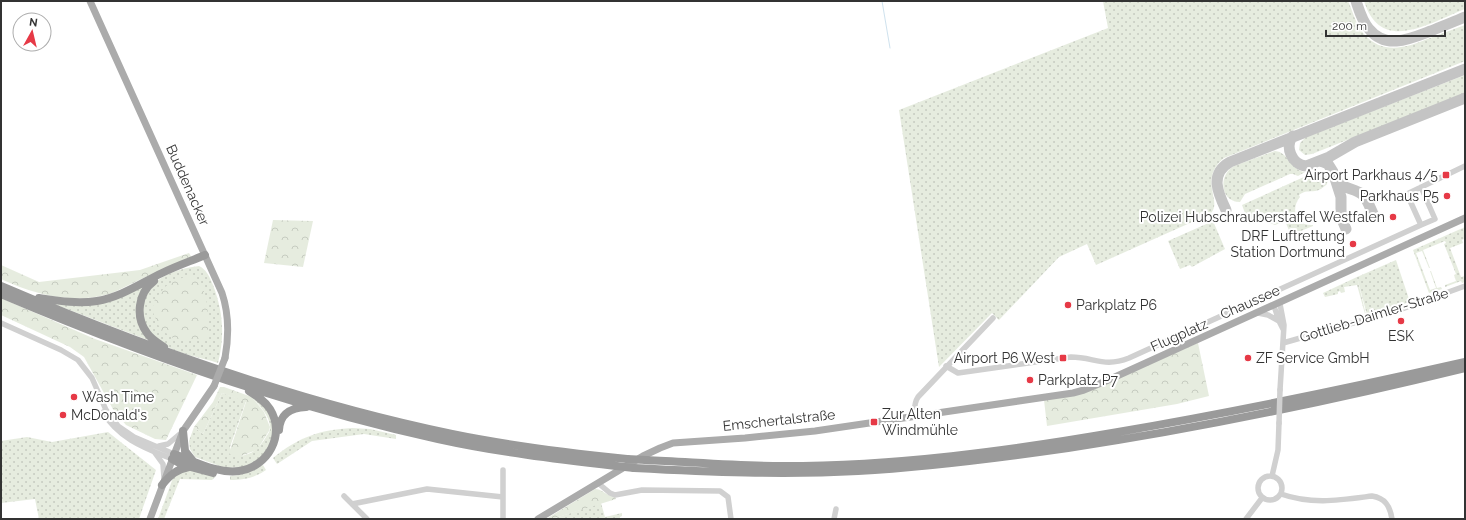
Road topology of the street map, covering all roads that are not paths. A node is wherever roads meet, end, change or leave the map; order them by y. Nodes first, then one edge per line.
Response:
1 (90, 1) edge
2 (1465, 166) edge
3 (1421, 187) junction
4 (1465, 218) edge
5 (1422, 225) junction
6 (206, 257) junction
7 (1, 286) edge
8 (1465, 286) edge
9 (1, 294) edge
10 (26, 297) junction
11 (1277, 305) junction
12 (1258, 313) junction
13 (993, 318) dead end
14 (1278, 321) junction
15 (1, 323) edge
16 (1283, 329) junction
17 (1283, 343) junction
18 (171, 352) junction
19 (1465, 362) edge
20 (946, 366) junction
21 (1465, 368) edge
22 (236, 384) junction
23 (99, 396) junction
24 (1042, 398) joint
25 (311, 406) junction
26 (916, 416) junction
27 (183, 431) junction
28 (152, 445) junction
29 (155, 453) junction
30 (173, 456) junction
31 (192, 464) junction
32 (503, 470) dead end
33 (1272, 476) junction
34 (598, 483) junction
35 (162, 485) junction
36 (1281, 494) junction
37 (344, 496) dead end
38 (502, 497) junction
39 (1262, 498) junction
40 (352, 504) junction
41 (836, 509) dead end
42 (150, 519) edge
43 (367, 519) edge
44 (503, 519) edge
45 (538, 519) edge
46 (731, 519) edge
47 (834, 519) edge
48 (1246, 519) edge
49 (1392, 519) edge

1 - 6 main road, Buddenacker
2 - 3 street
3 - 5 street, Flugplatz
3 - 5 street
4 - 11 main road, Chaussee
5 - 20 street, Flugplatz
6 - 10 highway
6 - 18 highway
6 - 27 main road, Buddenacker, bridge
7 - 10 highway
8 - 17 street, Gottlieb-Daimler-Straße
9 - 22 highway
10 - 18 highway
11 - 12 main road, Chaussee
11 - 14 street
11 - 16 street
12 - 14 street
12 - 24 main road, Chaussee
13 - 20 street
14 - 16 street
15 - 23 street
16 - 17 street
17 - 33 street, bridge
18 - 19 highway, bridge
20 - 26 street
21 - 25 highway, bridge
22 - 25 highway
22 - 31 highway
23 - 28 street
23 - 29 street
24 - 26 main road, Emschertalstraße
25 - 31 highway
26 - 34 main road, Emschertalstraße
27 - 28 street
27 - 30 main road, Buddenacker
27 - 31 highway
28 - 30 street
29 - 30 street
29 - 35 street
30 - 31 highway
30 - 35 main road, Buddenacker
31 - 35 highway
32 - 38 street
33 - 36 street
33 - 39 street
34 - 45 main road, Emschertalstraße
34 - 46 street
35 - 42 main road, Buddenacker
36 - 39 street
36 - 49 street
37 - 40 street
38 - 40 street
38 - 44 street
39 - 48 street
40 - 43 street
41 - 47 street

